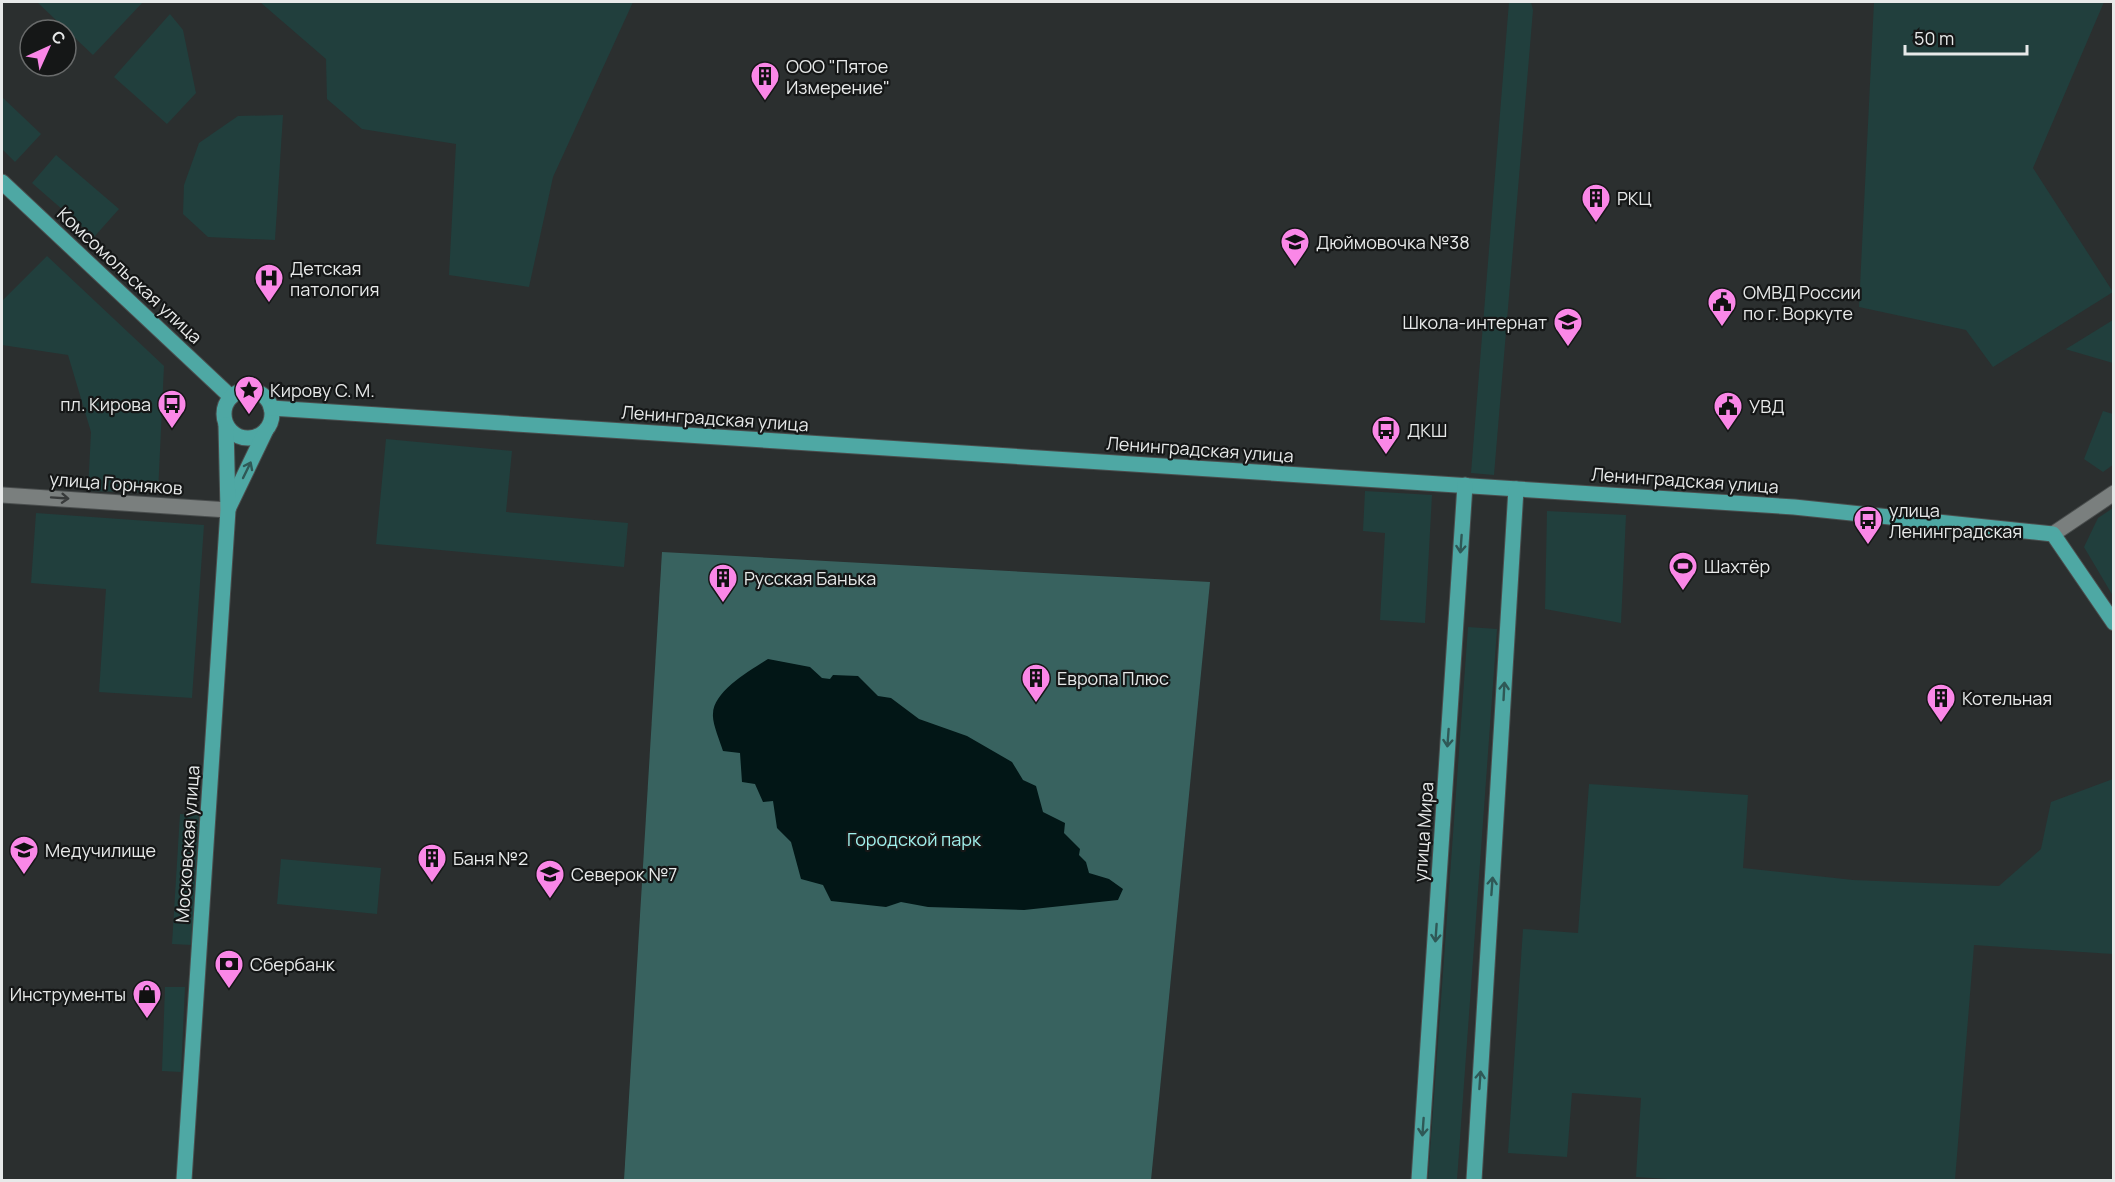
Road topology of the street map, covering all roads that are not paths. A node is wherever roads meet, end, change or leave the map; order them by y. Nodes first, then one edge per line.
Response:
1 (2, 182) edge
2 (231, 397) junction
3 (271, 408) junction
4 (226, 425) junction
5 (266, 430) junction
6 (1465, 485) junction
7 (1516, 489) junction
8 (2114, 493) edge
9 (2, 495) edge
10 (228, 510) junction
11 (2053, 534) junction
12 (2114, 623) edge
13 (184, 1180) edge
14 (1419, 1180) edge
15 (1474, 1180) edge

1 - 2 main road, Комсомольская улица
2 - 3 main road
2 - 4 main road
3 - 5 main road
3 - 6 main road, Ленинградская улица
4 - 5 main road
4 - 10 main road, Московская улица
10 -> 5 main road, Московская улица
6 - 7 main road, Ленинградская улица
6 -> 14 main road, улица Мира
7 - 11 main road, Ленинградская улица
15 -> 7 main road
8 - 11 street
9 -> 10 street, улица Горняков
10 - 13 main road, Московская улица
11 - 12 main road

